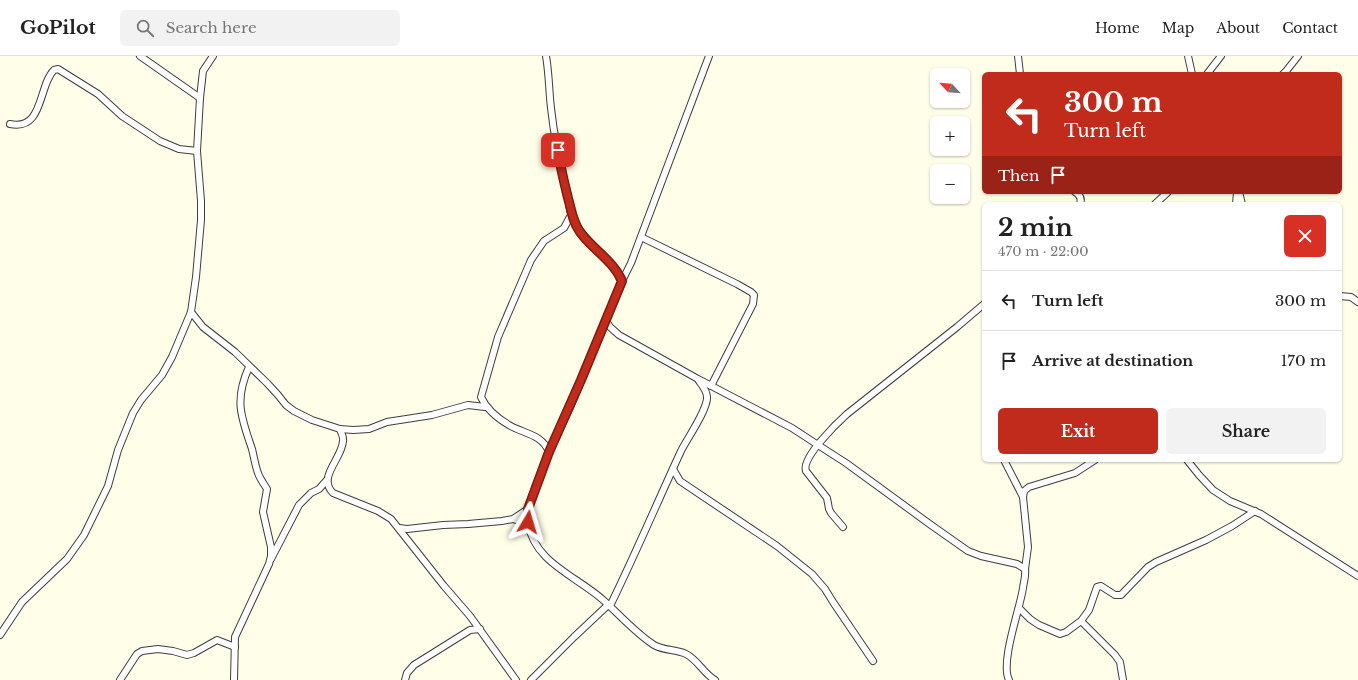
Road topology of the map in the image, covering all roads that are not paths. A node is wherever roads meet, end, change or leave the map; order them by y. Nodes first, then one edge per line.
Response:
1 (140, 56) edge
2 (213, 56) edge
3 (546, 56) edge
4 (709, 56) edge
5 (1018, 56) edge
6 (1188, 56) edge
7 (1221, 56) edge
8 (1298, 56) edge
9 (1020, 72) edge
10 (1192, 72) edge
11 (1209, 72) edge
12 (1285, 72) edge
13 (200, 98) junction
14 (10, 124) dead end
15 (197, 151) junction
16 (1166, 194) edge
17 (1157, 202) edge
18 (571, 215) junction
19 (641, 237) junction
20 (622, 281) junction
21 (1342, 296) edge
22 (1358, 302) edge
23 (982, 306) edge
24 (191, 312) junction
25 (606, 321) junction
26 (249, 367) junction
27 (698, 379) junction
28 (714, 387) junction
29 (481, 397) junction
30 (708, 397) junction
31 (468, 405) junction
32 (485, 407) junction
33 (340, 429) junction
34 (818, 445) junction
35 (549, 452) junction
36 (1005, 462) edge
37 (1092, 462) edge
38 (1189, 462) edge
39 (673, 470) junction
40 (677, 478) junction
41 (327, 480) junction
42 (667, 482) junction
43 (1022, 498) junction
44 (528, 509) junction
45 (1255, 511) junction
46 (513, 519) junction
47 (843, 526) dead end
48 (529, 527) junction
49 (399, 528) junction
50 (271, 560) junction
51 (1025, 569) junction
52 (1358, 576) edge
53 (609, 606) junction
54 (1019, 608) junction
55 (1081, 620) junction
56 (480, 629) junction
57 (0, 634) edge
58 (235, 647) junction
59 (873, 662) dead end
60 (120, 680) edge
61 (234, 680) edge
62 (406, 680) edge
63 (516, 680) edge
64 (531, 680) edge
65 (715, 680) edge
66 (1009, 680) edge
67 (1124, 680) edge

1 - 13 street
2 - 13 street
3 - 18 street
4 - 19 street
5 - 9 street
6 - 10 street
7 - 11 street
8 - 12 street
13 - 15 street
14 - 15 street
15 - 24 street
16 - 17 street
18 - 20 street
18 - 29 street
19 - 20 street
19 - 28 street
20 - 25 street
21 - 22 street
23 - 34 street
24 - 26 street
24 - 57 street
25 - 27 street
25 - 35 street
26 - 33 street
26 - 50 street
27 - 28 street
27 - 30 street
28 - 30 street
28 - 34 street
29 - 31 street
29 - 32 street
30 - 39 street
31 - 32 street
31 - 33 street
32 - 35 street
33 - 41 street
34 - 47 street
34 - 51 street
35 - 44 street
36 - 43 street
37 - 43 street
38 - 45 street
39 - 40 street
39 - 42 street
40 - 42 street
40 - 59 street
41 - 49 street
41 - 50 street
42 - 53 street
43 - 51 street
44 - 46 street
44 - 48 street
45 - 52 street
45 - 55 street
46 - 48 street
46 - 49 street
48 - 53 street
49 - 56 street
50 - 58 street
51 - 54 street
53 - 64 street
53 - 65 street
54 - 55 street
54 - 66 street
55 - 67 street
56 - 62 street
56 - 63 street
58 - 60 street
58 - 61 street

